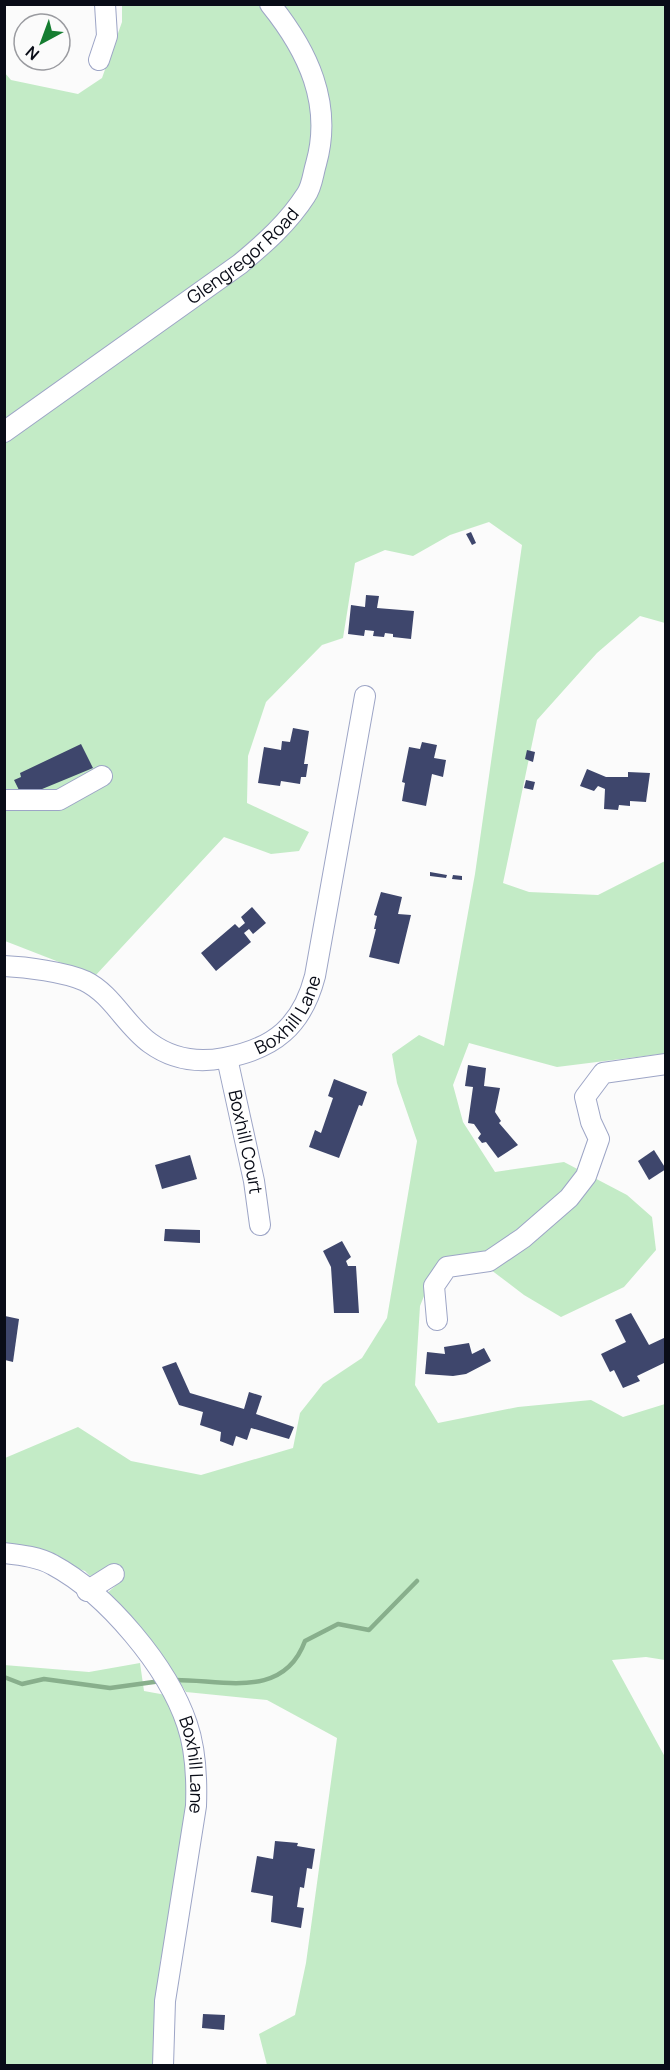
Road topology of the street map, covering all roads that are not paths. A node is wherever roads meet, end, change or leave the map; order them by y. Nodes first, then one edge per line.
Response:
1 (105, 4) edge
2 (270, 4) edge
3 (99, 60) dead end
4 (4, 432) edge
5 (365, 696) dead end
6 (102, 776) dead end
7 (4, 800) edge
8 (4, 966) edge
9 (227, 1058) junction
10 (666, 1064) edge
11 (260, 1225) dead end
12 (437, 1320) dead end
13 (4, 1553) edge
14 (114, 1574) dead end
15 (87, 1591) junction
16 (164, 2066) edge

1 - 3 street
2 - 4 street, Glengregor Road
5 - 9 street, Boxhill Lane
6 - 7 street
8 - 9 street, Boxhill Lane
9 - 11 street, Boxhill Court
10 - 12 street
13 - 15 street, Boxhill Lane
14 - 15 street
15 - 16 street, Boxhill Lane

